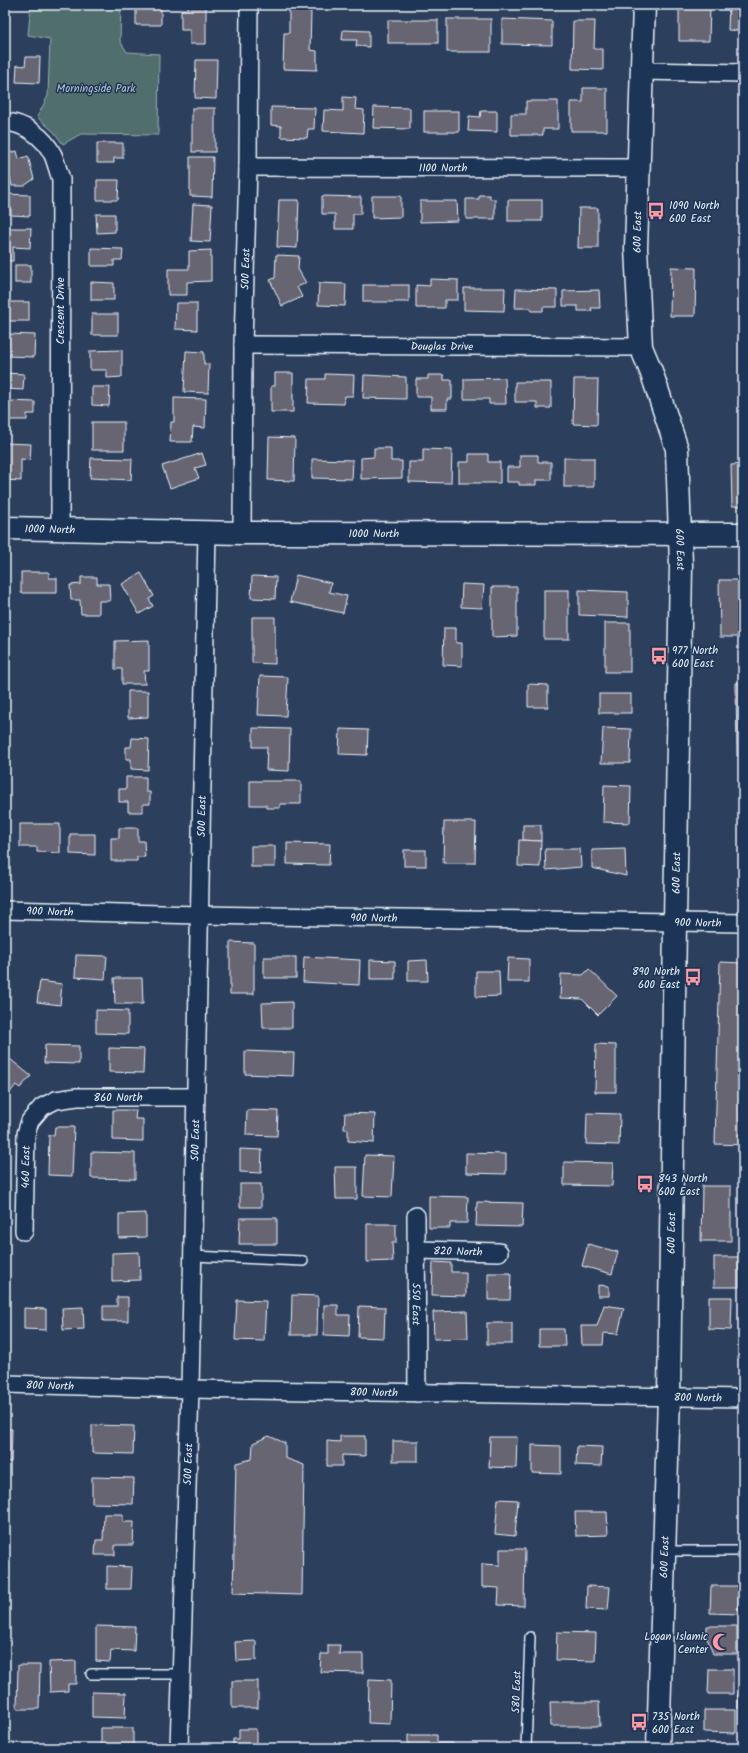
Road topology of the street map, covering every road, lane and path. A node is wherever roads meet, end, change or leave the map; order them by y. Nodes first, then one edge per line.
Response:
1 (249, 5) edge
2 (644, 5) edge
3 (642, 71) junction
4 (743, 73) edge
5 (5, 122) edge
6 (248, 167) junction
7 (638, 168) junction
8 (243, 344) junction
9 (641, 347) junction
10 (5, 528) edge
11 (60, 530) junction
12 (207, 532) junction
13 (242, 533) junction
14 (681, 533) junction
15 (743, 534) edge
16 (5, 910) edge
17 (199, 915) junction
18 (675, 922) junction
19 (743, 923) edge
20 (195, 1097) junction
21 (42, 1107) joint
22 (416, 1216) dead end
23 (24, 1231) dead end
24 (416, 1250) junction
25 (499, 1252) dead end
26 (193, 1256) junction
27 (303, 1261) dead end
28 (5, 1384) edge
29 (190, 1389) junction
30 (417, 1393) junction
31 (669, 1397) junction
32 (743, 1398) edge
33 (664, 1551) junction
34 (743, 1552) edge
35 (530, 1637) dead end
36 (91, 1674) dead end
37 (182, 1674) junction
38 (179, 1748) edge
39 (526, 1748) edge
40 (658, 1748) edge

1 - 6 street, 500 East
2 - 3 street, 600 East
3 - 4 street
3 - 7 street, 600 East
5 - 11 street, Crescent Drive
6 - 7 street, 1100 North
6 - 8 street, 500 East
7 - 9 street, 600 East
8 - 9 street, Douglas Drive
8 - 13 street, 500 East
9 - 14 street, 600 East
10 - 11 street, 1000 North
11 - 12 street, 1000 North
12 - 13 street, 1000 North
12 - 17 street, 500 East
13 - 14 street, 1000 North
14 - 15 street, 1000 North
14 - 18 street, 600 East
16 - 17 street, 900 North
17 - 18 street, 900 North
17 - 20 street, 500 East
18 - 19 street, 900 North
18 - 31 street, 600 East
20 - 21 street, 860 North
20 - 26 street, 500 East
21 - 23 street, 460 East
22 - 24 street, 550 East
24 - 25 street, 820 North
24 - 30 street, 550 East
26 - 27 lane
26 - 29 street, 500 East
28 - 29 street, 800 North
29 - 30 street, 800 North
29 - 37 street, 500 East
30 - 31 street, 800 North
31 - 32 street, 800 North
31 - 33 street, 600 East
33 - 34 lane
33 - 40 street, 600 East
35 - 39 lane, 580 East
36 - 37 lane
37 - 38 street, 500 East

